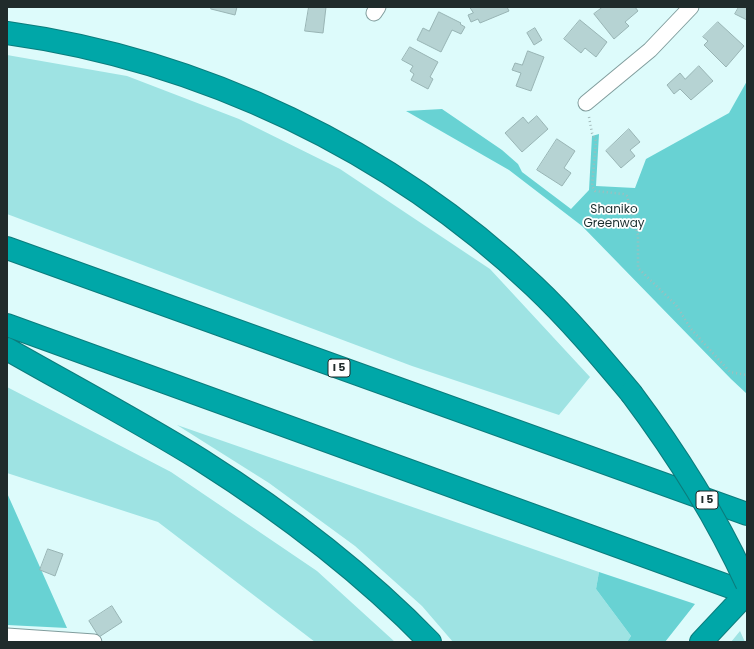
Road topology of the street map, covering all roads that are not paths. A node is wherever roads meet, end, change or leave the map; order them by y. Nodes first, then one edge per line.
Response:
1 (691, 7) edge
2 (7, 33) edge
3 (586, 103) road end
4 (7, 248) edge
5 (7, 325) edge
6 (7, 350) edge
7 (745, 513) edge
8 (747, 584) edge
9 (747, 593) edge
10 (7, 636) edge
11 (94, 642) edge
12 (430, 642) edge
13 (701, 642) edge

1 - 3 street
2 - 8 highway, bridge
4 - 7 highway, I 5
5 - 9 highway
6 - 12 highway
9 - 13 highway
10 - 11 street

